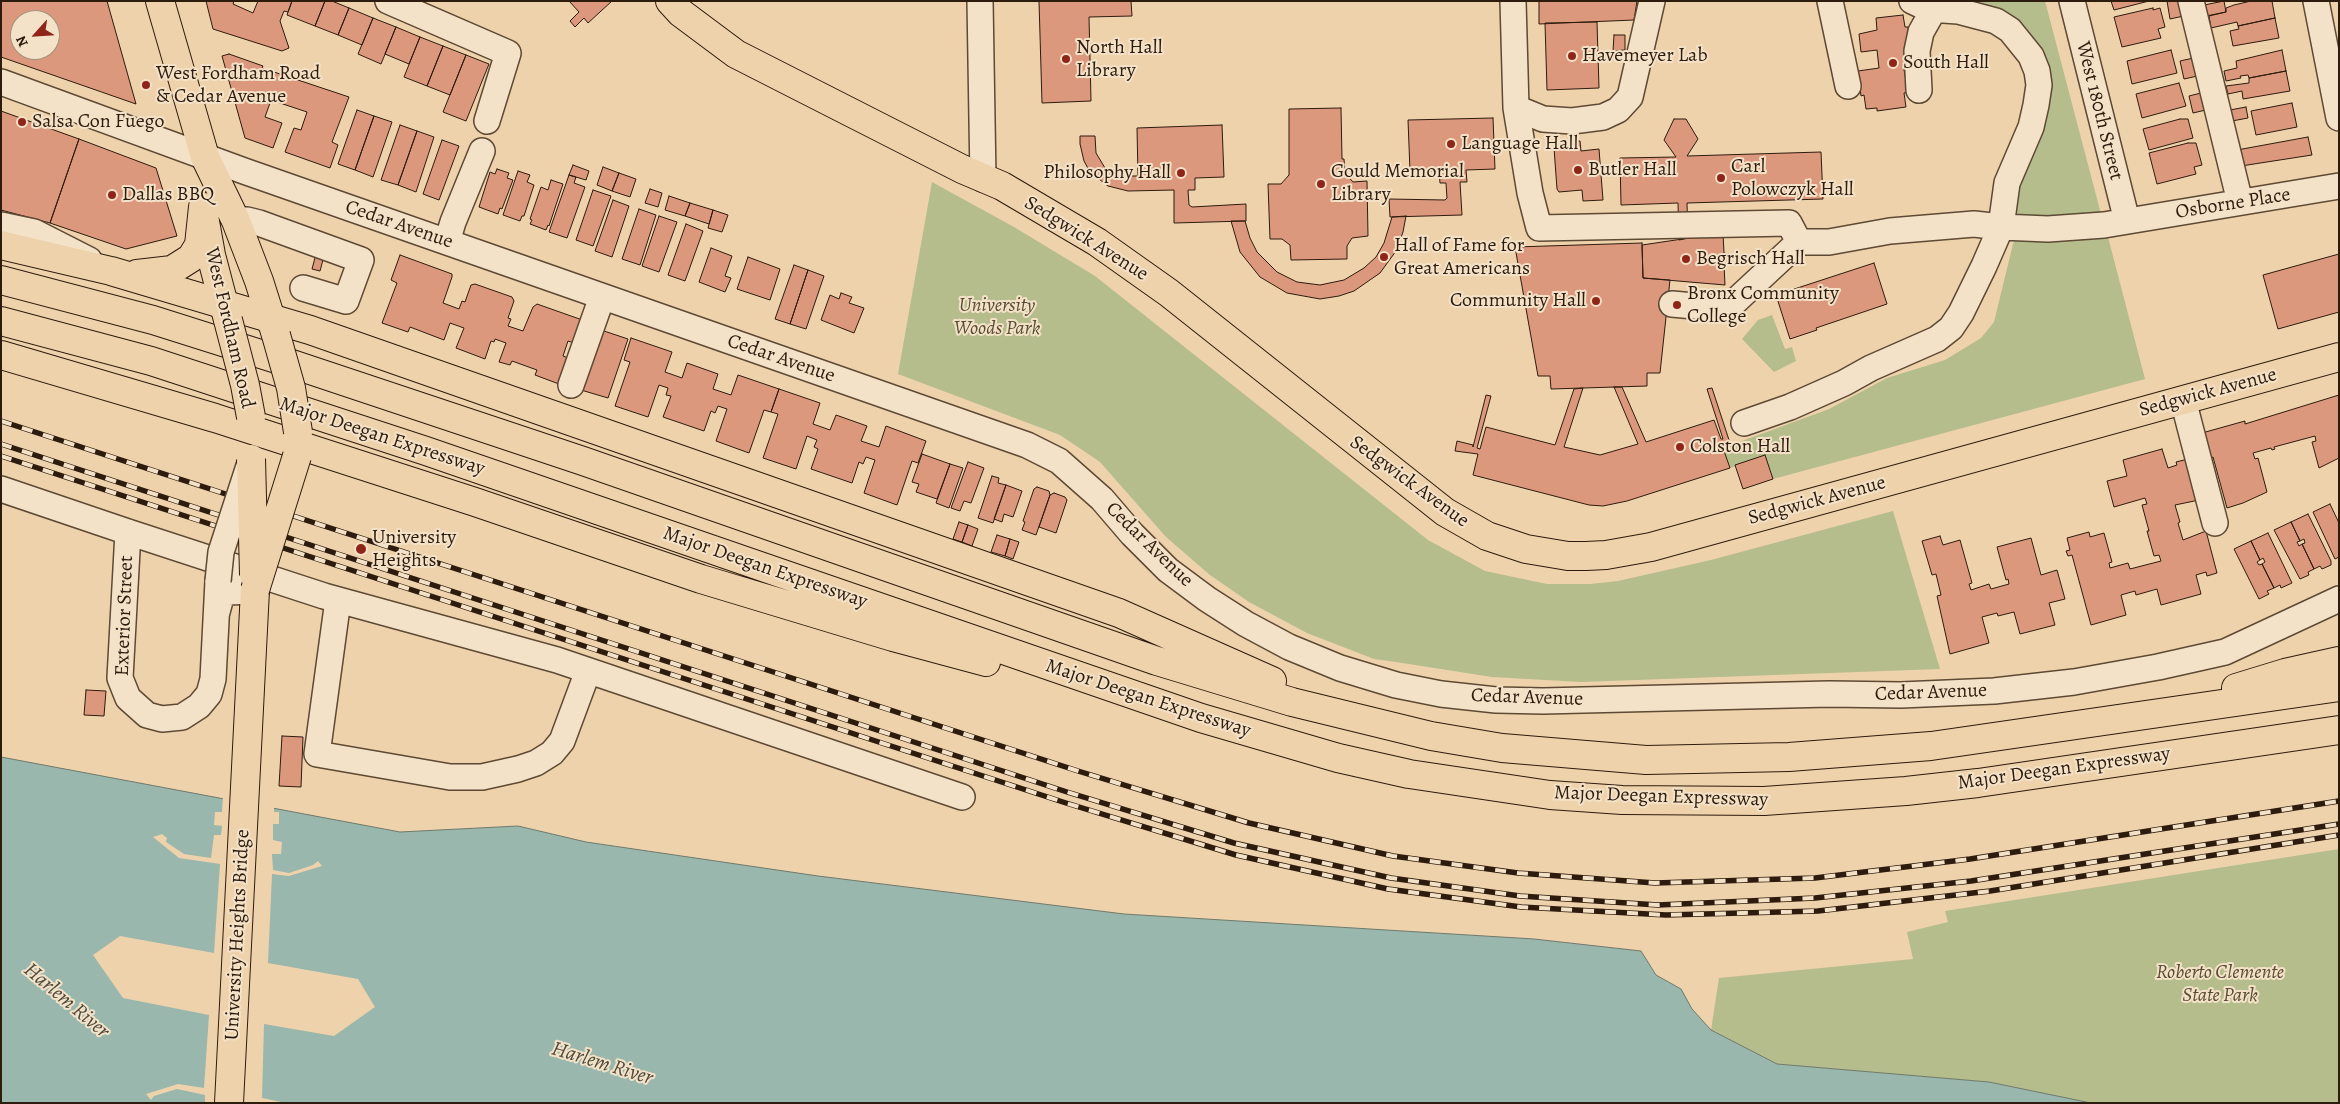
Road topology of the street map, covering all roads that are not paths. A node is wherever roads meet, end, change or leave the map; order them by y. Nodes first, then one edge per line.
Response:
1 (160, 1) edge
2 (388, 1) edge
3 (670, 1) edge
4 (980, 1) edge
5 (1513, 1) edge
6 (1652, 1) edge
7 (1830, 1) edge
8 (2072, 1) edge
9 (2192, 1) edge
10 (2316, 1) edge
11 (1923, 5) edge
12 (1960, 6) edge
13 (1, 82) edge
14 (1848, 86) dead end
15 (1919, 90) dead end
16 (1516, 108) junction
17 (2339, 118) edge
18 (486, 121) dead end
19 (482, 151) dead end
20 (205, 157) junction
21 (983, 179) junction
22 (2339, 186) edge
23 (2240, 202) junction
24 (204, 207) junction
25 (236, 221) junction
26 (2127, 221) junction
27 (1, 225) edge
28 (2000, 227) junction
29 (447, 242) junction
30 (1799, 242) junction
31 (1, 245) edge
32 (111, 271) junction
33 (1, 280) edge
34 (303, 288) dead end
35 (602, 297) junction
36 (1672, 304) dead end
37 (226, 312) junction
38 (1, 321) edge
39 (273, 326) junction
40 (1, 355) edge
41 (2339, 357) edge
42 (571, 385) dead end
43 (2183, 400) junction
44 (1744, 423) dead end
45 (251, 437) junction
46 (298, 444) junction
47 (1, 489) edge
48 (2216, 523) dead end
49 (128, 532) junction
50 (256, 591) junction
51 (331, 598) junction
52 (2339, 600) edge
53 (217, 612) junction
54 (2339, 661) edge
55 (588, 671) junction
56 (2339, 687) edge
57 (2143, 716) junction
58 (1201, 718) junction
59 (2339, 730) edge
60 (1432, 736) junction
61 (247, 768) joint
62 (962, 797) dead end
63 (228, 1103) edge

1 - 20 main road, West Fordham Road
2 - 18 street
3 - 21 main road, Sedgwick Avenue
4 - 21 street
5 - 16 street
6 - 16 street
7 - 14 street
8 - 26 street, West 180th Street
9 - 23 street
10 - 17 street
11 - 12 street
11 - 15 street
12 - 28 street
13 - 20 street, Cedar Avenue
16 - 30 street
19 - 29 street
20 - 24 main road, West Fordham Road
20 - 25 main road, West Fordham Road
20 - 29 street, Cedar Avenue
21 - 43 main road, Sedgwick Avenue
22 - 23 street, Osborne Place
23 - 26 street, Osborne Place
24 - 32 main road
24 - 37 main road, West Fordham Road
25 - 34 street
25 - 39 main road, West Fordham Road
26 - 28 street, Osborne Place
27 - 32 street
28 - 30 street, Osborne Place
28 - 44 street
29 - 35 street, Cedar Avenue
30 - 36 street
31 - 32 main road
32 - 37 main road
33 - 60 main road, Major Deegan Expressway
35 - 42 street
35 - 52 street, Cedar Avenue
37 - 39 main road
37 - 45 main road, West Fordham Road, bridge
38 - 58 main road, Major Deegan Expressway
39 - 46 main road, West Fordham Road, bridge
39 - 60 main road
40 - 45 main road
41 - 43 main road, Sedgwick Avenue
43 - 48 street
45 - 46 main road
45 - 50 main road, West Fordham Road, bridge
45 - 53 street, Exterior Street, bridge
46 - 50 main road, West Fordham Road, bridge
46 - 58 main road
47 - 49 street, Exterior Street
49 - 51 street, Exterior Street
49 - 53 street, Exterior Street
50 - 53 street, Exterior Street
50 - 61 main road, West Fordham Road
51 - 55 street, Exterior Street
51 - 55 street
54 - 57 main road
55 - 62 street, Exterior Street
56 - 57 main road, Major Deegan Expressway
57 - 60 main road, Major Deegan Expressway
58 - 59 main road, Major Deegan Expressway
61 - 63 main road, University Heights Bridge

